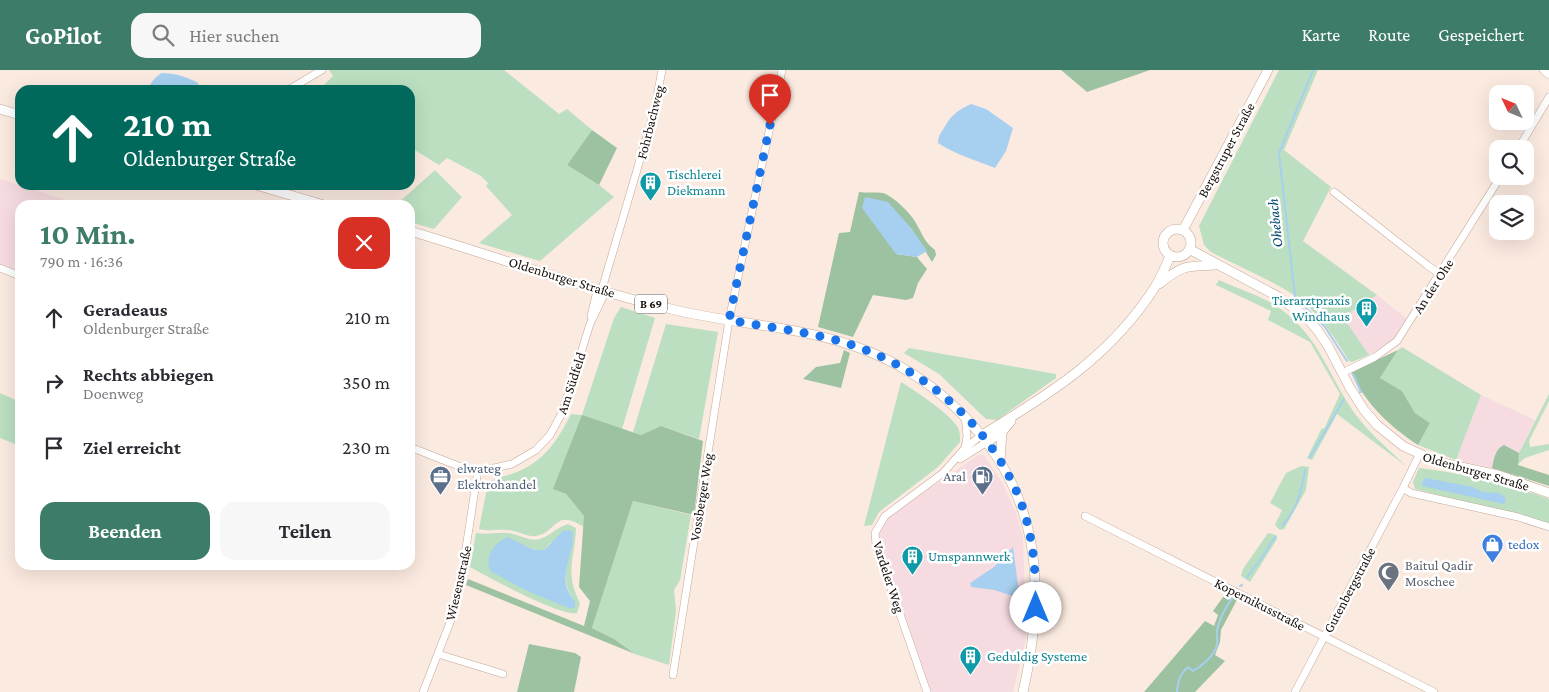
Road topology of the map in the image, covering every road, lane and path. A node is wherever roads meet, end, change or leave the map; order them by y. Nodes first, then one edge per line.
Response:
1 (322, 70) edge
2 (662, 70) edge
3 (782, 70) edge
4 (1268, 70) edge
5 (1543, 70) edge
6 (1549, 74) edge
7 (296, 85) edge
8 (1549, 97) edge
9 (0, 109) edge
10 (15, 114) edge
11 (1523, 140) edge
12 (1495, 185) edge
13 (273, 190) edge
14 (1334, 192) dead end
15 (307, 200) edge
16 (1183, 230) junction
17 (415, 233) edge
18 (1189, 249) junction
19 (1170, 256) junction
20 (1216, 265) junction
21 (0, 268) edge
22 (15, 274) edge
23 (1440, 274) junction
24 (1156, 285) junction
25 (602, 290) junction
26 (729, 320) junction
27 (1342, 373) junction
28 (965, 416) junction
29 (1015, 416) junction
30 (1002, 432) junction
31 (984, 439) junction
32 (965, 448) junction
33 (415, 449) edge
34 (1419, 455) junction
35 (1000, 460) junction
36 (953, 464) junction
37 (478, 470) junction
38 (1403, 488) junction
39 (1549, 493) edge
40 (1085, 516) dead end
41 (1549, 527) edge
42 (1324, 636) junction
43 (438, 654) junction
44 (503, 674) dead end
45 (673, 674) dead end
46 (423, 692) edge
47 (927, 692) edge
48 (1023, 692) edge
49 (1295, 692) edge
50 (1434, 692) edge

1 - 7 street
2 - 25 street, Fohrbachweg
3 - 26 street, Vossberger Weg
4 - 16 main road, Bergstruper Straße
5 - 6 street
8 - 11 street
9 - 10 main road
12 - 23 street, An der Ohe
13 - 15 main road
14 - 23 street
16 - 18 main road
16 - 19 main road
17 - 25 main road, Oldenburger Straße / B 69
18 - 19 main road
18 - 20 main road, Oldenburger Straße
19 - 24 main road
20 - 24 main road
20 - 27 main road, Oldenburger Straße
21 - 22 street
23 - 27 street, An der Ohe
24 - 29 main road
25 - 26 main road, Oldenburger Straße / B 69
25 - 37 street, Am Südfeld
26 - 28 main road, Oldenburger Straße / B 69
26 - 45 street, Vossberger Weg
27 - 34 main road, Oldenburger Straße
28 - 31 main road, Oldenburger Straße / B 69
28 - 32 street
29 - 30 main road
29 - 31 main road
30 - 31 main road
30 - 35 main road
31 - 32 street, Vardeler Weg
31 - 35 main road, B 69
31 - 36 street, Vardeler Weg
32 - 36 street, Vardeler Weg
33 - 37 street, Am Südfeld
34 - 38 street, Gutenbergstraße
34 - 39 main road, Oldenburger Straße
35 - 48 main road, B 69
36 - 47 street, Vardeler Weg
37 - 43 street, Wiesenstraße
38 - 41 street
38 - 42 street, Gutenbergstraße
40 - 42 street, Kopernikusstraße
42 - 49 street, Gutenbergstraße
42 - 50 street, Kopernikusstraße
43 - 44 street
43 - 46 street, Wiesenstraße

